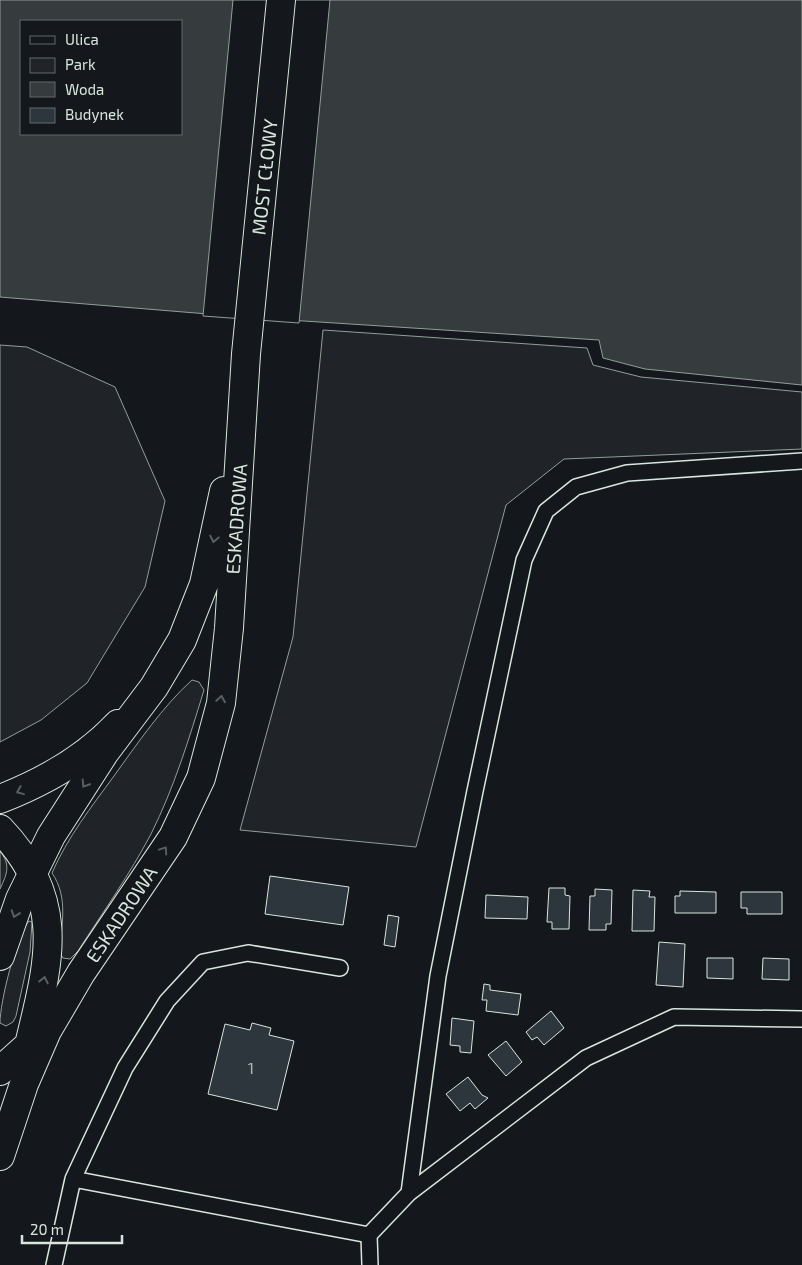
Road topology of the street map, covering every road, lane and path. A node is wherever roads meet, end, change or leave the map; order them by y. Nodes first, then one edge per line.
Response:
1 (281, 0) edge
2 (246, 354) junction
3 (802, 461) edge
4 (154, 687) junction
5 (0, 800) edge
6 (0, 829) edge
7 (32, 873) junction
8 (0, 956) edge
9 (340, 968) dead end
10 (69, 993) junction
11 (802, 1020) edge
12 (29, 1044) junction
13 (0, 1071) edge
14 (15, 1110) junction
15 (0, 1156) edge
16 (73, 1179) junction
17 (410, 1193) junction
18 (369, 1235) junction
19 (54, 1265) edge
20 (370, 1265) edge

1 - 2 street, MOST CŁOWY
2 -> 4 street, ESKADROWA
10 -> 2 street, ESKADROWA
3 - 17 lane
4 -> 5 street, ESKADROWA
4 -> 7 street, ESKADROWA
6 - 7 street, ESKADROWA
7 -> 8 street, ESKADROWA
12 -> 7 street, ESKADROWA
9 - 16 lane
10 - 12 street, ESKADROWA
10 - 14 street, ESKADROWA
11 - 17 lane
12 - 13 street, ESKADROWA
12 - 14 street, ESKADROWA
14 - 15 street, ESKADROWA
16 - 18 lane
16 - 19 lane
17 - 18 lane
18 - 20 lane

